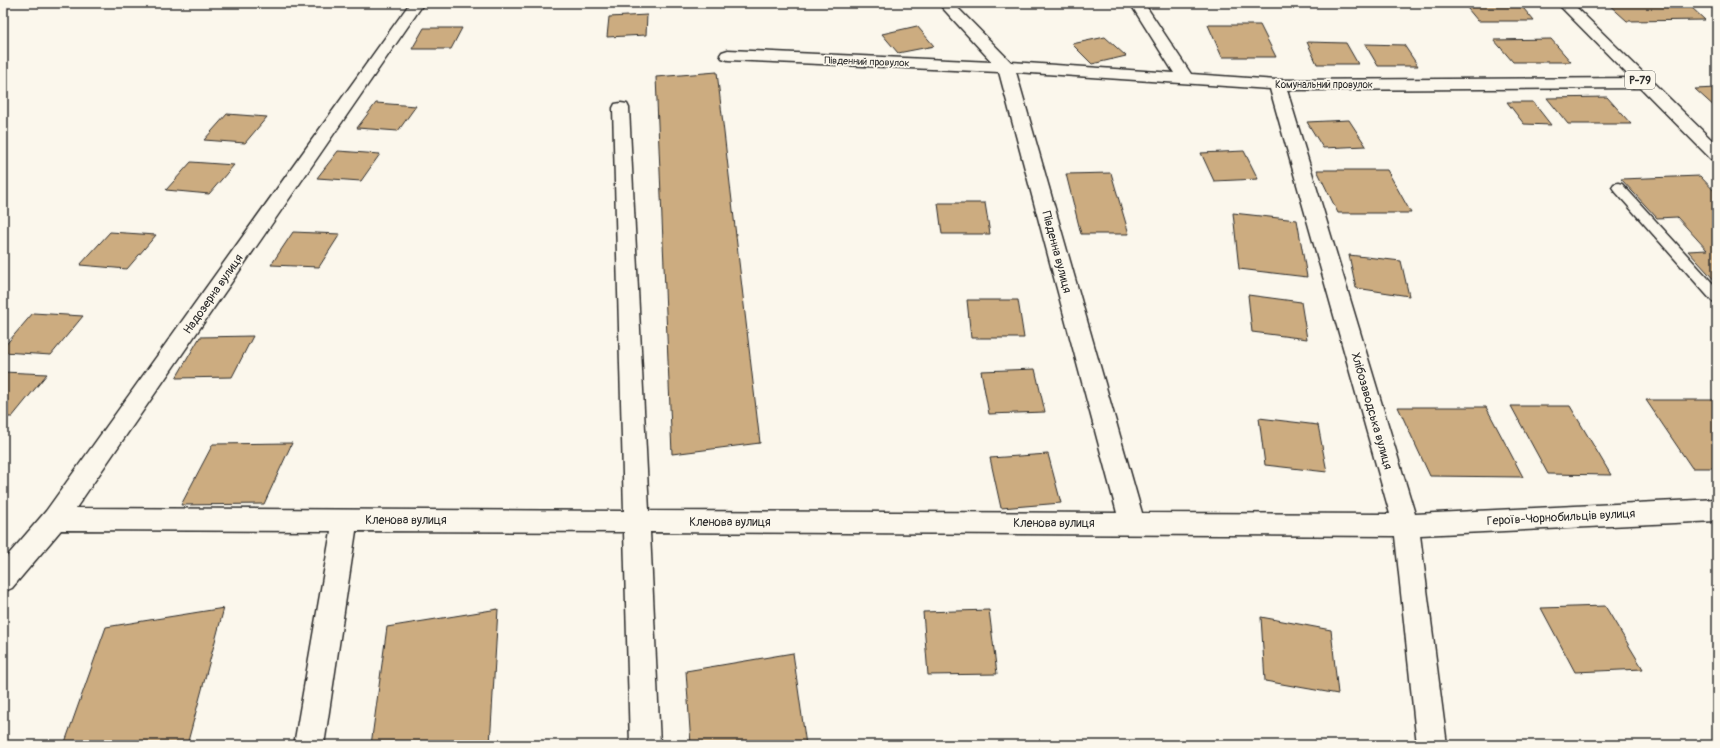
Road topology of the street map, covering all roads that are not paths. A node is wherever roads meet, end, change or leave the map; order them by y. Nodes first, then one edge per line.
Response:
1 (417, 3) edge
2 (945, 3) edge
3 (1137, 3) edge
4 (1564, 3) edge
5 (728, 56) dead end
6 (1006, 67) junction
7 (1185, 78) junction
8 (1643, 83) junction
9 (1276, 85) junction
10 (621, 108) dead end
11 (1717, 155) edge
12 (1618, 187) dead end
13 (1717, 297) edge
14 (1717, 510) edge
15 (55, 519) junction
16 (345, 520) junction
17 (637, 521) junction
18 (1132, 523) junction
19 (1406, 525) junction
20 (3, 580) edge
21 (309, 745) edge
22 (645, 745) edge
23 (1432, 745) edge

1 - 15 street, Надозерна вулиця
2 - 6 street, Південна вулиця
3 - 7 street
4 - 8 street, Р-79
5 - 6 street, Південний провулок
6 - 7 street, Комунальний провулок
6 - 18 street, Південна вулиця
7 - 9 street, Комунальний провулок
8 - 9 street, Комунальний провулок
8 - 11 street, Р-79
9 - 19 street, Хлібозаводська вулиця
10 - 17 street
12 - 13 lane
14 - 19 street, Героїв-Чорнобильців вулиця
15 - 16 street, Кленова вулиця
15 - 20 street, Надозерна вулиця
16 - 17 street, Кленова вулиця
16 - 21 street
17 - 18 street, Кленова вулиця
17 - 22 street
18 - 19 street, Кленова вулиця
19 - 23 street, Хлібозаводська вулиця

